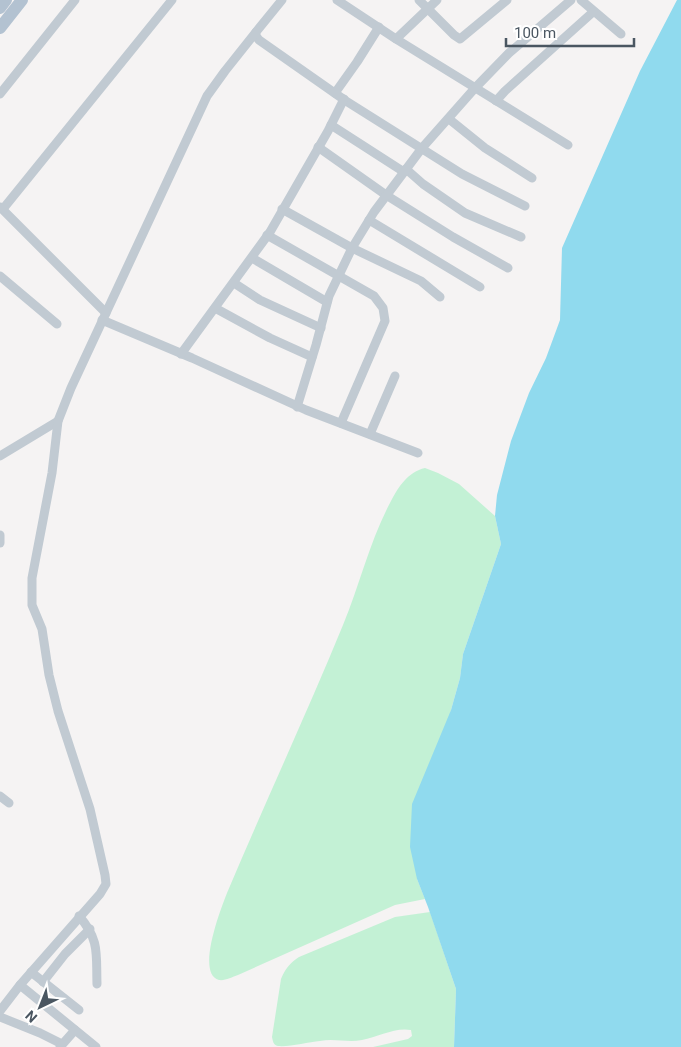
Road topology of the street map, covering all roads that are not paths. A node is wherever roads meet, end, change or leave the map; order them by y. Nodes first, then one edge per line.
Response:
1 (6, 0) edge
2 (22, 0) edge
3 (75, 0) edge
4 (172, 0) edge
5 (282, 0) edge
6 (338, 0) edge
7 (419, 0) edge
8 (437, 0) edge
9 (507, 0) edge
10 (571, 0) edge
11 (581, 0) edge
12 (0, 8) edge
13 (426, 9) junction
14 (593, 12) junction
15 (379, 27) junction
16 (0, 28) edge
17 (256, 32) junction
18 (621, 34) dead end
19 (396, 39) junction
20 (475, 88) junction
21 (335, 93) junction
22 (0, 94) edge
23 (344, 99) junction
24 (496, 101) junction
25 (449, 119) junction
26 (331, 125) junction
27 (568, 145) dead end
28 (318, 147) junction
29 (422, 148) junction
30 (405, 170) junction
31 (532, 178) dead end
32 (386, 195) junction
33 (525, 206) dead end
34 (2, 208) edge
35 (282, 209) junction
36 (369, 220) junction
37 (268, 235) junction
38 (521, 237) dead end
39 (352, 248) junction
40 (252, 258) junction
41 (508, 268) dead end
42 (338, 275) junction
43 (0, 276) edge
44 (234, 283) junction
45 (480, 287) dead end
46 (440, 297) dead end
47 (327, 302) junction
48 (215, 308) junction
49 (104, 316) junction
50 (56, 324) dead end
51 (321, 328) junction
52 (181, 354) junction
53 (312, 357) junction
54 (395, 376) dead end
55 (297, 407) junction
56 (58, 421) junction
57 (341, 423) junction
58 (370, 434) junction
59 (418, 453) dead end
60 (0, 456) edge
61 (0, 535) edge
62 (0, 543) edge
63 (0, 796) edge
64 (9, 803) dead end
65 (79, 916) junction
66 (90, 929) junction
67 (31, 972) junction
68 (43, 982) junction
69 (97, 984) dead end
70 (20, 985) junction
71 (80, 1010) dead end
72 (0, 1011) edge
73 (0, 1017) edge
74 (75, 1030) junction
75 (61, 1046) edge
76 (96, 1047) edge

1 - 12 main road
2 - 16 main road
3 - 22 street
4 - 34 street
5 - 17 street
6 - 15 street
7 - 13 street
8 - 13 street
9 - 13 street
10 - 20 street
11 - 14 street
13 - 19 street
14 - 18 street
14 - 24 street
15 - 19 street
15 - 21 street
17 - 21 street
17 - 49 street
19 - 20 street
20 - 24 street
20 - 25 street
21 - 23 street
23 - 26 street
23 - 29 street
24 - 27 street
25 - 29 street
25 - 31 street
26 - 28 street
26 - 30 street
28 - 32 street
28 - 35 street
29 - 30 street
29 - 33 street
30 - 32 street
30 - 38 street
32 - 36 street
32 - 41 street
34 - 49 street
35 - 37 street
35 - 39 street
36 - 39 street
36 - 45 street
37 - 40 street
37 - 42 street
39 - 42 street
39 - 46 street
40 - 44 street
40 - 47 street
42 - 47 street
42 - 57 street
43 - 50 street
44 - 48 street
44 - 51 street
47 - 51 street
48 - 52 street
48 - 53 street
49 - 52 street
49 - 56 street
51 - 53 street
52 - 55 street
53 - 55 street
54 - 58 street
55 - 57 street
56 - 60 street
56 - 65 street
57 - 58 street
58 - 59 street
61 - 62 street
63 - 64 street
65 - 66 street
65 - 67 street
66 - 68 street
66 - 69 street
67 - 68 street
67 - 70 street
68 - 71 street
70 - 72 street
70 - 74 street
73 - 75 street
74 - 75 street
74 - 76 street

